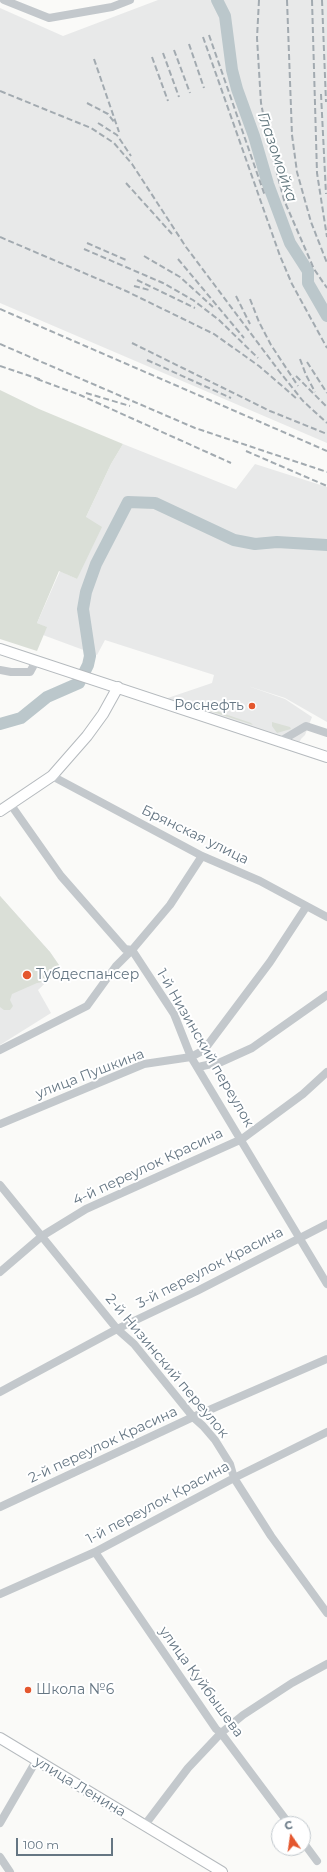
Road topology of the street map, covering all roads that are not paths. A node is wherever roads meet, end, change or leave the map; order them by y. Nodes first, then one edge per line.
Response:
1 (4, 0) edge
2 (130, 0) edge
3 (0, 649) edge
4 (36, 661) junction
5 (0, 670) edge
6 (118, 687) junction
7 (327, 733) edge
8 (279, 742) junction
9 (327, 757) edge
10 (52, 776) junction
11 (4, 807) edge
12 (202, 856) junction
13 (306, 907) junction
14 (327, 917) edge
15 (132, 950) junction
16 (325, 1000) edge
17 (0, 1050) edge
18 (191, 1057) junction
19 (198, 1067) junction
20 (327, 1072) edge
21 (0, 1124) edge
22 (242, 1139) junction
23 (0, 1185) edge
24 (327, 1224) edge
25 (42, 1236) junction
26 (299, 1237) junction
27 (0, 1272) edge
28 (327, 1284) edge
29 (117, 1329) junction
30 (327, 1359) edge
31 (0, 1392) edge
32 (192, 1417) junction
33 (327, 1432) edge
34 (234, 1478) junction
35 (0, 1507) edge
36 (95, 1552) junction
37 (0, 1594) edge
38 (327, 1613) edge
39 (327, 1664) edge
40 (221, 1733) junction
41 (0, 1738) edge
42 (36, 1761) junction
43 (283, 1816) edge
44 (0, 1823) edge
45 (144, 1826) junction
46 (311, 1853) edge
47 (0, 1857) edge
48 (317, 1861) dead end
49 (10, 1872) edge
50 (222, 1872) edge

1 - 2 street
3 - 4 main road
4 - 5 street
4 - 6 main road
6 - 8 main road
6 - 10 main road
7 - 8 street
8 - 9 main road
10 - 11 main road
10 - 12 street, Брянская улица
11 - 15 street, 1-й Низинский переулок
12 - 13 street, Брянская улица
12 - 15 street
13 - 14 street, Брянская улица
13 - 18 street
15 - 17 street
15 - 18 street, 1-й Низинский переулок
16 - 19 street
18 - 19 street, 1-й Низинский переулок
18 - 21 street, улица Пушкина
19 - 22 street, 1-й Низинский переулок
20 - 22 street, 4-й переулок Красина
22 - 25 street, 4-й переулок Красина
22 - 26 street, 1-й Низинский переулок
23 - 25 street, 2-й Низинский переулок
24 - 26 street, 3-й переулок Красина
25 - 27 street, 4-й переулок Красина
25 - 29 street, 2-й Низинский переулок
26 - 28 street, 1-й Низинский переулок
26 - 29 street, 3-й переулок Красина
29 - 31 street, 3-й переулок Красина
29 - 32 street, 2-й Низинский переулок
30 - 32 street, 2-й переулок Красина
32 - 34 street, 2-й Низинский переулок
32 - 35 street, 2-й переулок Красина
33 - 34 street, 1-й переулок Красина
34 - 36 street, 1-й переулок Красина
34 - 38 street, 2-й Низинский переулок
36 - 37 street, 1-й переулок Красина
36 - 40 street, улица Куйбышева
39 - 40 street
40 - 43 street, улица Куйбышева
40 - 45 street
41 - 42 main road, улица Ленина
42 - 44 street
42 - 45 main road, улица Ленина
45 - 50 main road, улица Ленина
46 - 48 street
47 - 49 street

